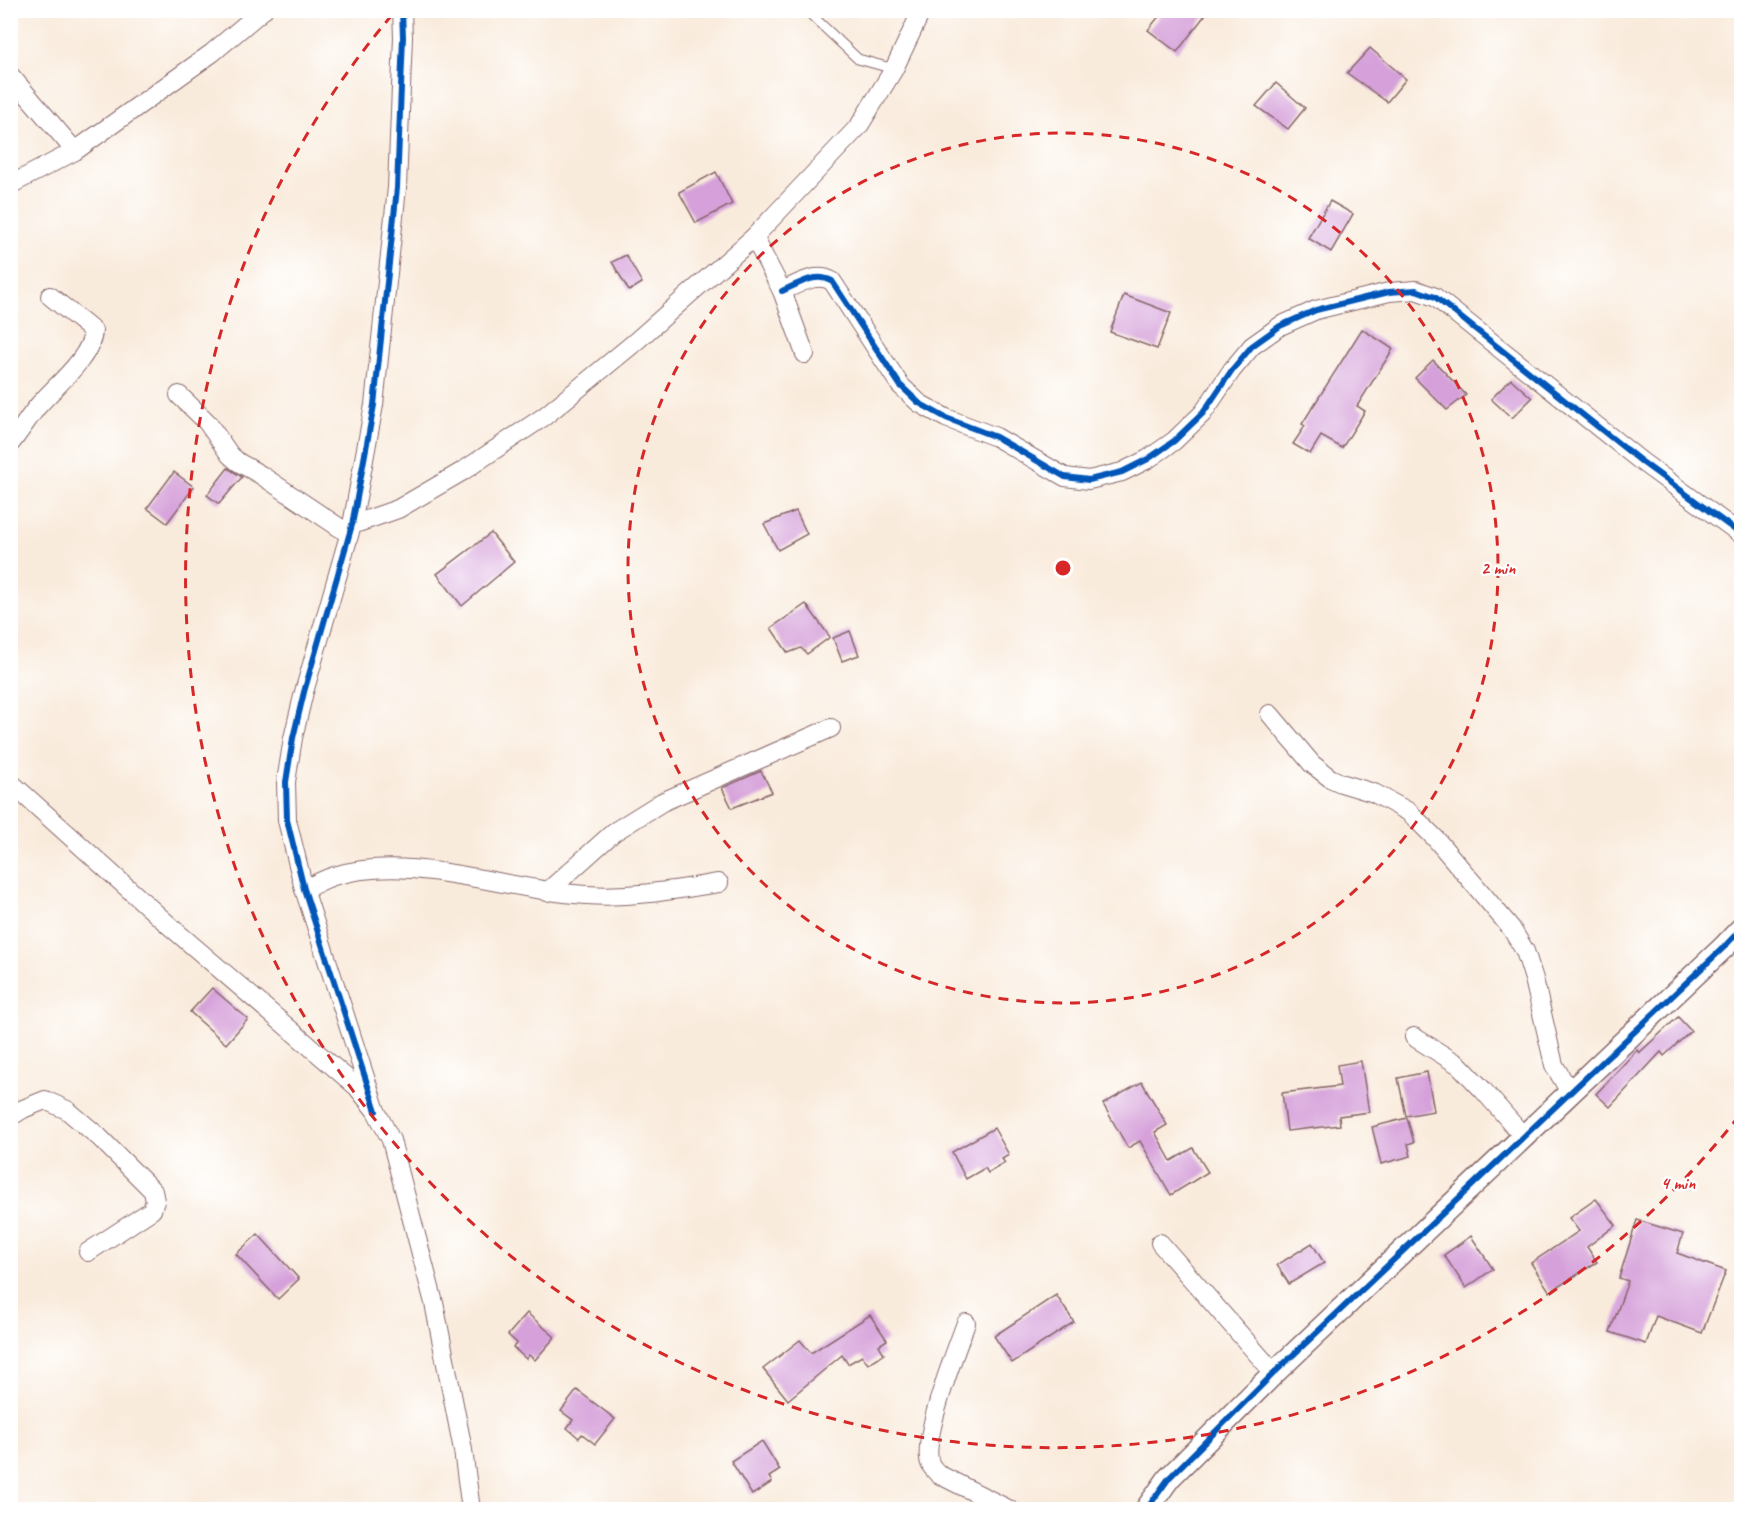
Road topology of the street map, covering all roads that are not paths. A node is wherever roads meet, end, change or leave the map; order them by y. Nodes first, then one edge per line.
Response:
1 (263, 10) edge
2 (402, 10) edge
3 (806, 10) edge
4 (922, 10) edge
5 (894, 69) junction
6 (10, 75) edge
7 (75, 151) junction
8 (10, 184) edge
9 (754, 237) junction
10 (782, 291) junction
11 (50, 296) dead end
12 (805, 354) dead end
13 (179, 395) dead end
14 (10, 444) edge
15 (350, 529) junction
16 (1742, 535) edge
17 (1270, 714) dead end
18 (831, 728) dead end
19 (10, 782) edge
20 (719, 883) dead end
21 (304, 889) junction
22 (547, 892) junction
23 (1742, 928) edge
24 (1414, 1038) dead end
25 (1571, 1094) junction
26 (376, 1112) junction
27 (10, 1117) edge
28 (1524, 1137) junction
29 (1160, 1243) dead end
30 (88, 1251) dead end
31 (966, 1323) dead end
32 (1274, 1373) junction
33 (471, 1509) edge
34 (1010, 1509) edge
35 (1146, 1509) edge

1 - 7 street
2 - 15 street
3 - 5 lane
4 - 5 street
5 - 9 street
6 - 7 street
7 - 8 street
9 - 10 street
9 - 15 street
10 - 12 street
10 - 16 street
11 - 14 street
13 - 15 street
15 - 21 street
17 - 25 street
18 - 22 street
19 - 26 street
20 - 22 street
21 - 22 street
21 - 26 street
23 - 25 street
24 - 28 street
25 - 28 street
26 - 33 street
27 - 30 street
28 - 32 street
29 - 32 street
31 - 34 street
32 - 35 street

